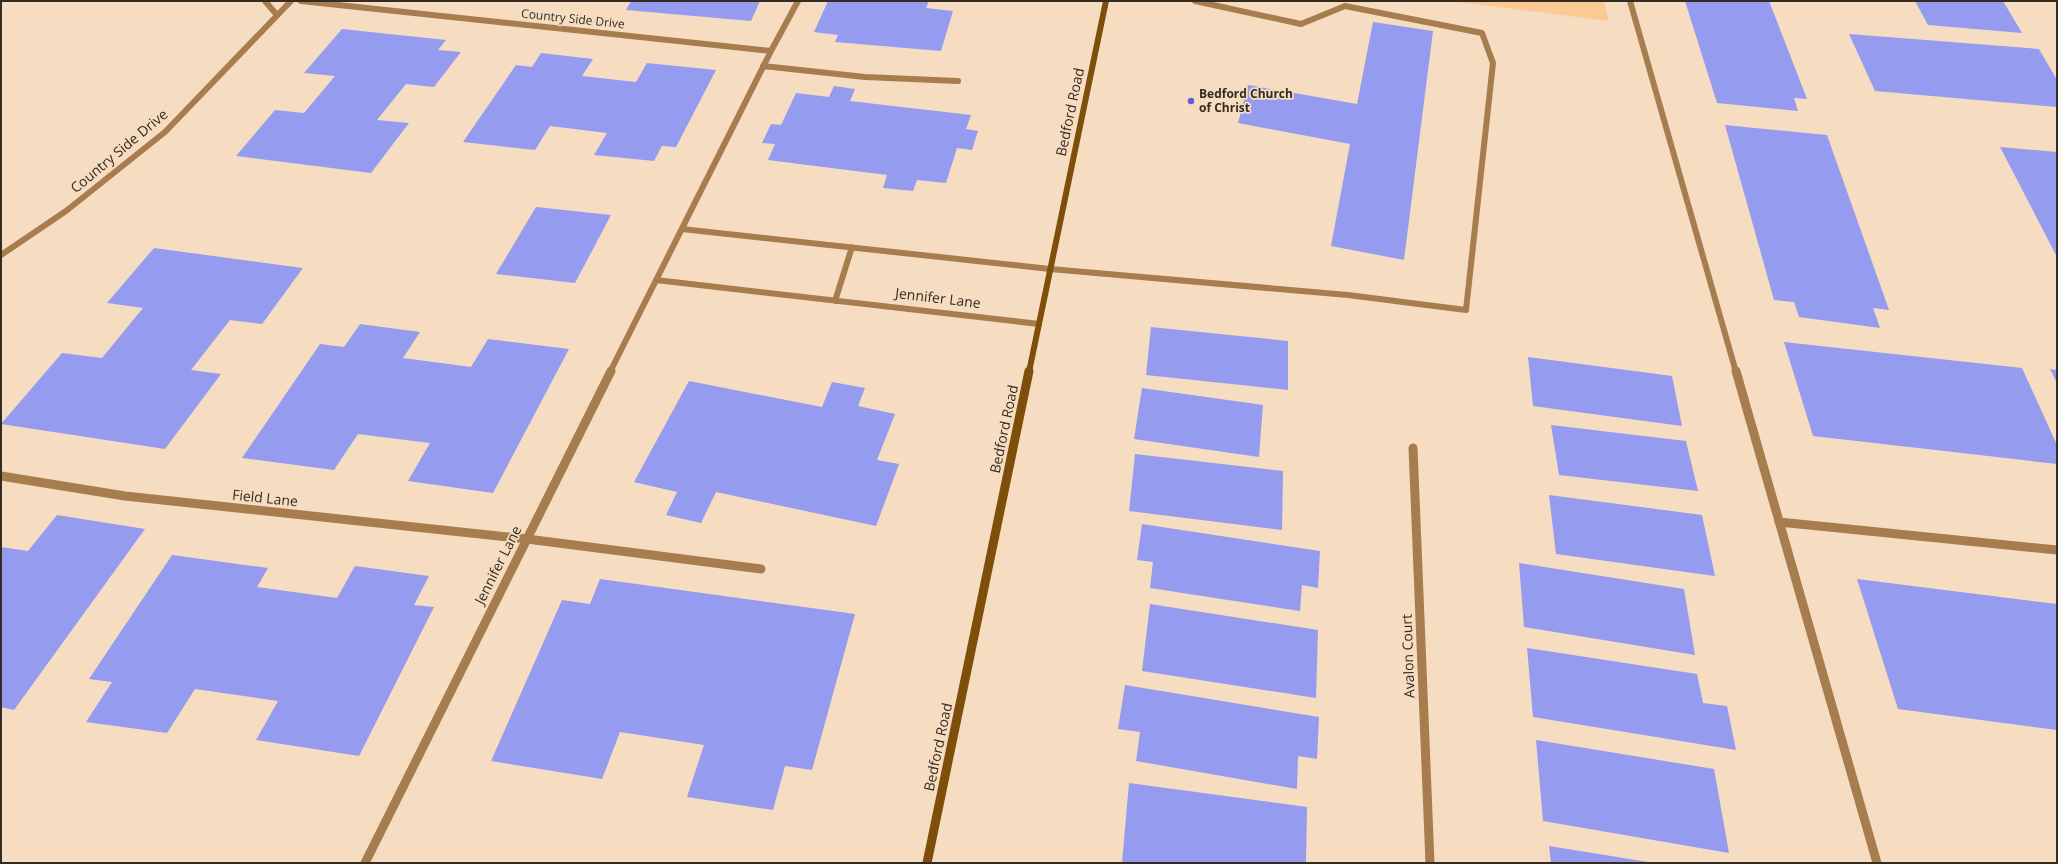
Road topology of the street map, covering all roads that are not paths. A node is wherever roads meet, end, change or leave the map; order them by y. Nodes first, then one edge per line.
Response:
1 (264, 1) edge
2 (290, 1) edge
3 (301, 1) edge
4 (798, 1) edge
5 (1106, 1) edge
6 (1195, 1) edge
7 (1630, 1) edge
8 (277, 15) junction
9 (771, 51) junction
10 (764, 66) junction
11 (958, 81) dead end
12 (682, 229) junction
13 (852, 247) junction
14 (1, 255) edge
15 (1050, 269) junction
16 (656, 280) junction
17 (834, 300) junction
18 (1039, 324) junction
19 (1413, 448) dead end
20 (1, 476) edge
21 (1779, 522) junction
22 (527, 539) junction
23 (2057, 550) edge
24 (760, 569) dead end
25 (365, 863) edge
26 (927, 863) edge
27 (1430, 863) edge
28 (1877, 863) edge

1 - 8 street
2 - 8 street, Country Side Drive
3 - 9 street, Country Side Drive
4 - 9 street, Jennifer Lane
5 - 15 main road, Bedford Road
6 - 15 street
7 - 21 street
8 - 14 street, Country Side Drive
9 - 10 street, Jennifer Lane
10 - 11 street
10 - 12 street, Jennifer Lane
12 - 13 street
12 - 16 street, Jennifer Lane
13 - 15 street
13 - 17 street
15 - 18 main road, Bedford Road
16 - 17 street, Jennifer Lane
16 - 22 street, Jennifer Lane
17 - 18 street, Jennifer Lane
18 - 26 main road, Bedford Road
19 - 27 street, Avalon Court
20 - 22 street, Field Lane
21 - 23 street
21 - 28 street
22 - 24 street, Field Lane
22 - 25 street, Jennifer Lane

